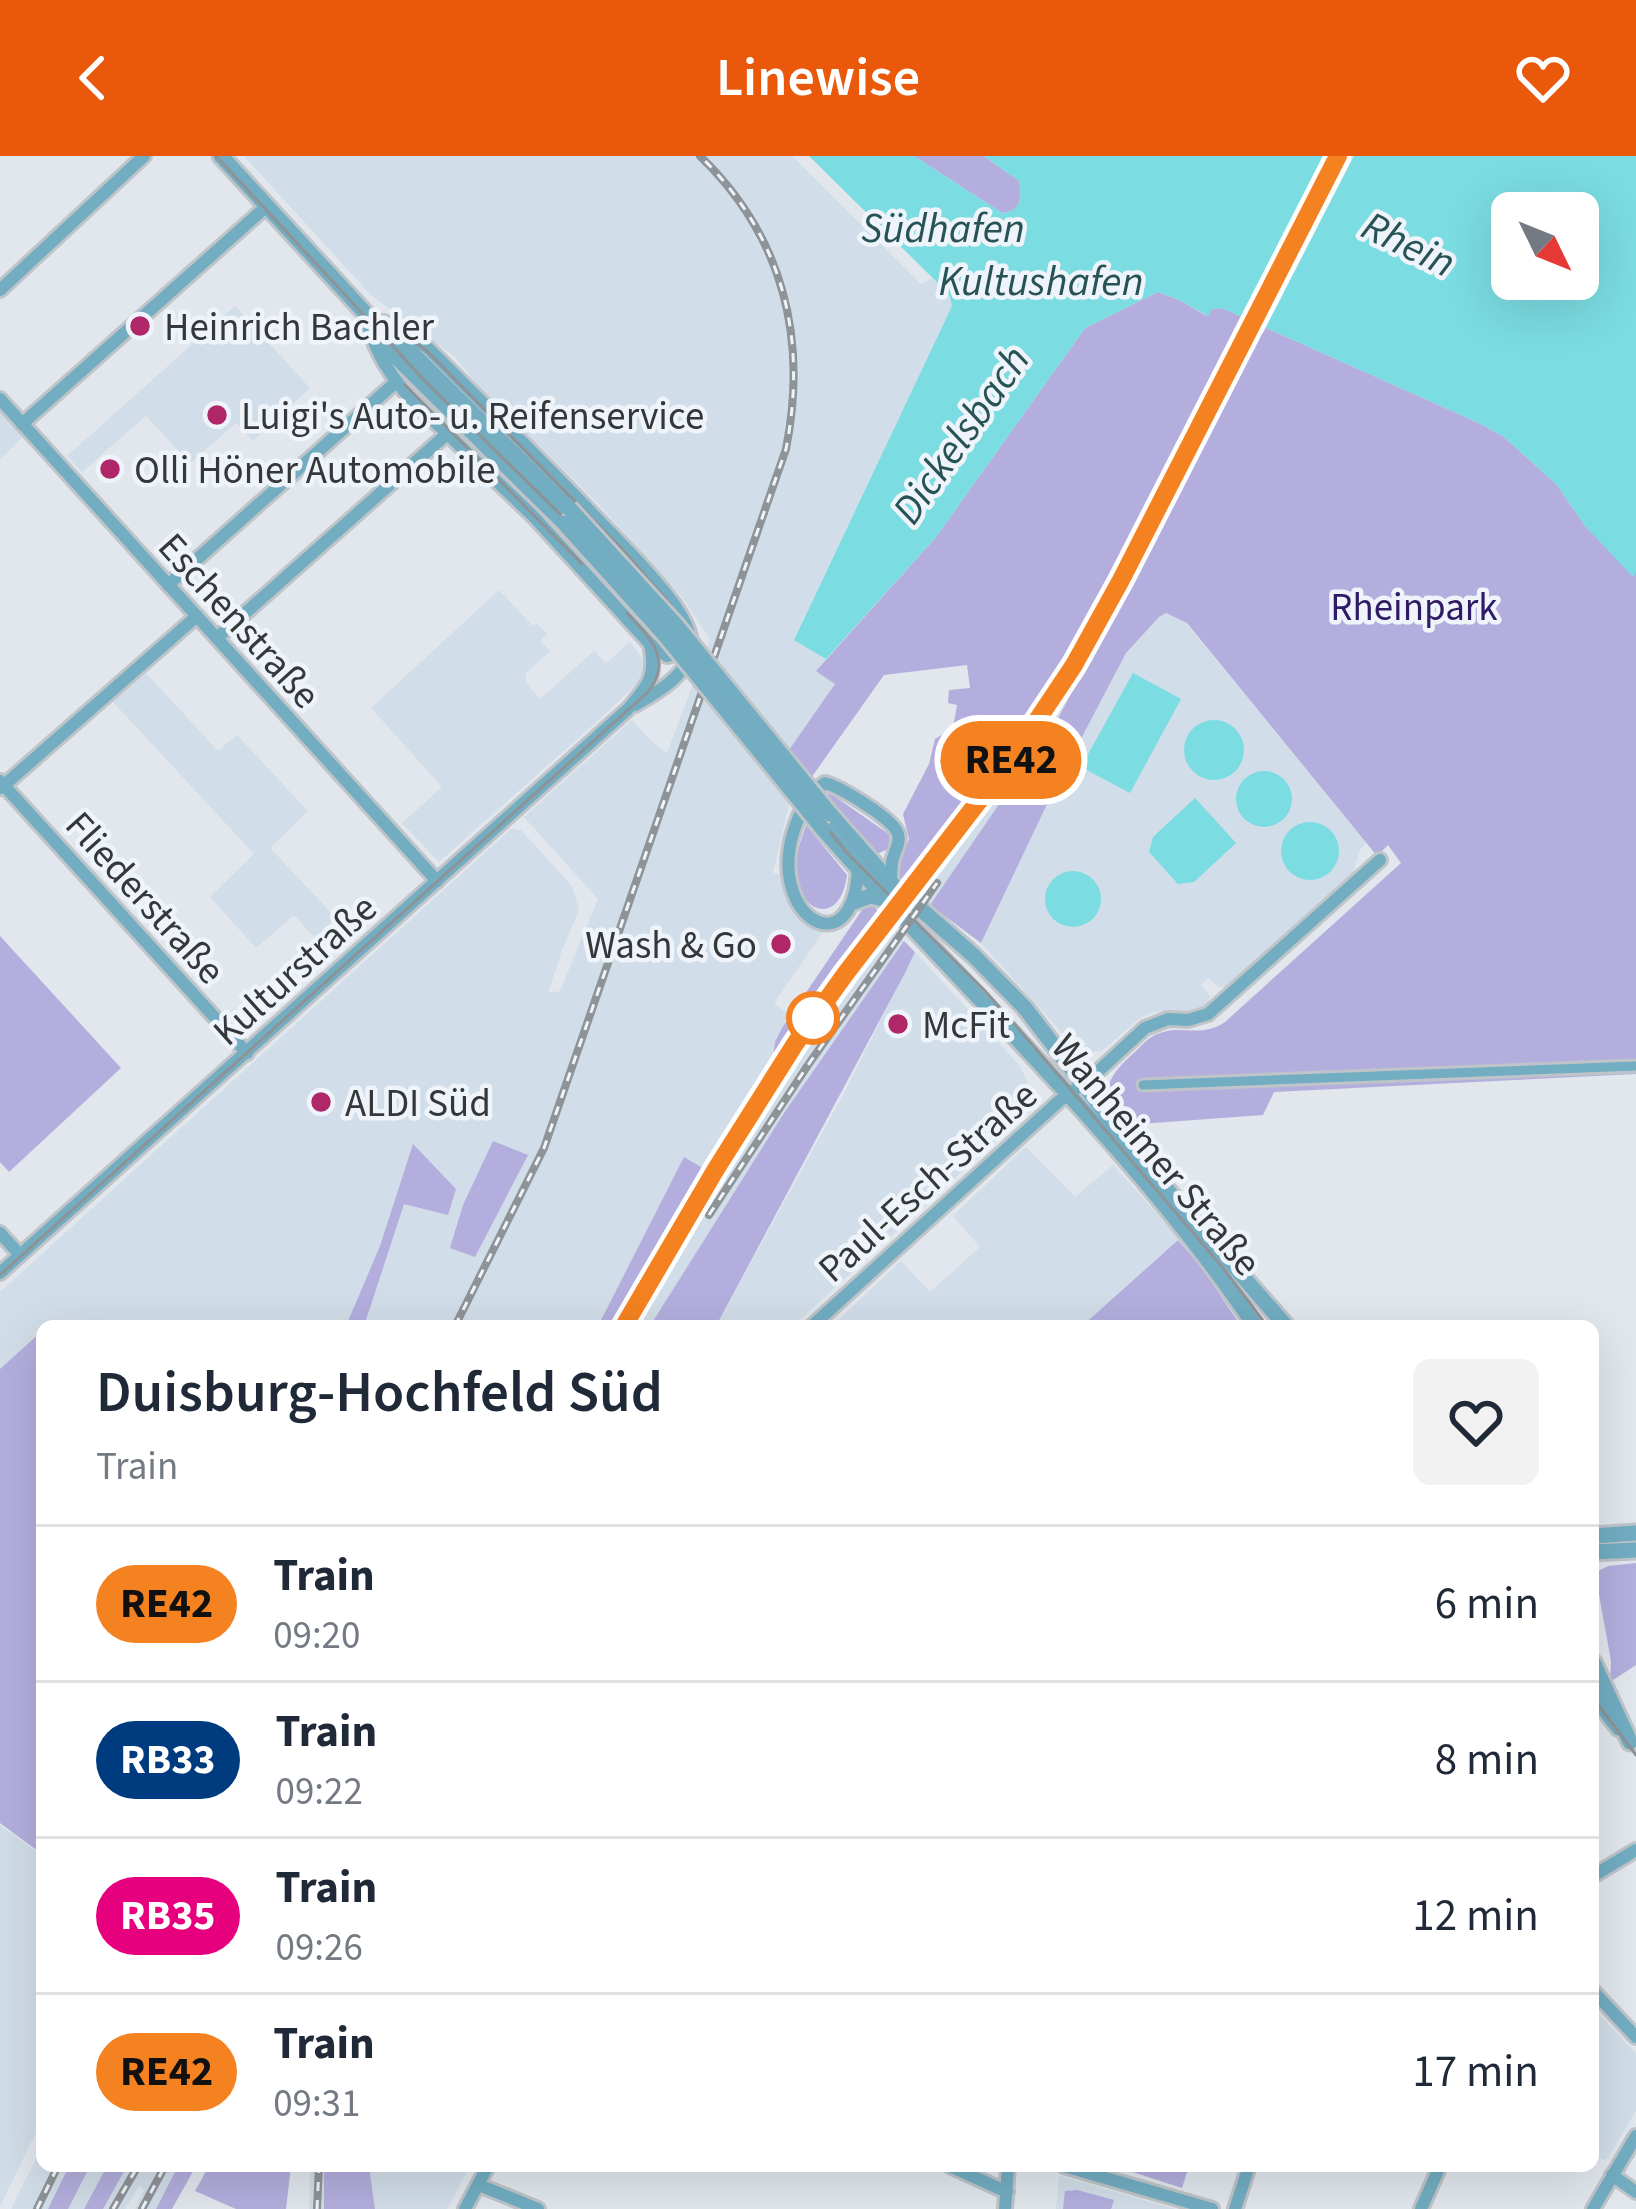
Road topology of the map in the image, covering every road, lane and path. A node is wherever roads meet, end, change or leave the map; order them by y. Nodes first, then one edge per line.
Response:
1 (144, 156) edge
2 (221, 156) edge
3 (267, 206) junction
4 (0, 290) edge
5 (366, 314) junction
6 (396, 382) junction
7 (0, 399) edge
8 (22, 424) junction
9 (448, 433) junction
10 (168, 585) junction
11 (197, 616) junction
12 (218, 638) junction
13 (691, 642) junction
14 (650, 644) junction
15 (628, 710) junction
16 (1, 785) edge
17 (894, 853) junction
18 (1380, 860) dead end
19 (864, 865) junction
20 (437, 881) junction
21 (888, 891) junction
22 (854, 902) junction
23 (247, 1053) junction
24 (1636, 1066) edge
25 (1084, 1084) junction
26 (1143, 1085) dead end
27 (1067, 1096) junction
28 (0, 1233) edge
29 (20, 1255) junction
30 (0, 1273) edge
31 (819, 1320) edge
32 (1251, 1320) edge
33 (1281, 1320) edge
34 (1636, 1534) edge
35 (1599, 1536) edge
36 (1636, 1550) edge
37 (1599, 1552) edge
38 (1599, 1673) edge
39 (1599, 1690) edge
40 (1599, 1703) edge
41 (1620, 1716) junction
42 (1633, 1746) edge
43 (1636, 1850) edge
44 (1599, 1872) edge
45 (1599, 1997) edge
46 (1636, 2037) edge
47 (1636, 2136) edge
48 (485, 2172) edge
49 (963, 2172) edge
50 (1008, 2172) edge
51 (1085, 2172) edge
52 (1247, 2172) edge
53 (1437, 2172) edge
54 (1612, 2175) junction
55 (479, 2185) junction
56 (1007, 2192) junction
57 (1636, 2192) edge
58 (465, 2209) edge
59 (538, 2209) edge
60 (1005, 2209) edge
61 (1212, 2209) edge
62 (1235, 2209) edge
63 (1421, 2209) edge
64 (1593, 2209) edge

1 - 4 street
2 - 3 street, Wanheimer Straße
3 - 5 street, Wanheimer Straße
3 - 8 street
5 - 6 street, Wanheimer Straße
5 - 13 street, Wanheimer Straße
5 - 19 street, Wanheimer Straße, bridge
6 - 9 street, Wanheimer Straße
6 - 10 street
7 - 8 street, Eschenstraße
8 - 10 street, Eschenstraße
9 - 12 street
9 - 14 street, Wanheimer Straße
10 - 11 street, Eschenstraße
11 - 12 street, Eschenstraße
11 - 16 street
12 - 20 street, Eschenstraße
13 - 14 street
13 - 15 street
14 - 15 street
15 - 20 street, Kulturstraße
16 - 23 street, Fliederstraße
17 - 19 street
17 - 21 street
17 - 22 street
18 - 25 street, Paul-Esch-Straße
19 - 21 street, Wanheimer Straße
19 - 22 street
20 - 23 street, Kulturstraße
21 - 22 street
21 - 25 street, Wanheimer Straße
21 - 27 street, Wanheimer Straße
23 - 29 street, Kulturstraße
24 - 26 street
25 - 27 street, Paul-Esch-Straße
25 - 33 street, Wanheimer Straße
27 - 31 street, Paul-Esch-Straße
27 - 32 street, Wanheimer Straße
28 - 29 street
29 - 30 street, Kulturstraße
34 - 35 street
36 - 37 street
38 - 41 street
39 - 41 street
40 - 42 street
41 - 42 street
43 - 44 street
45 - 46 street
47 - 54 street
48 - 55 street
49 - 56 street
50 - 56 street
51 - 61 street
52 - 62 street
53 - 63 street
54 - 57 street
54 - 64 street
55 - 58 street
55 - 59 street
56 - 60 street

